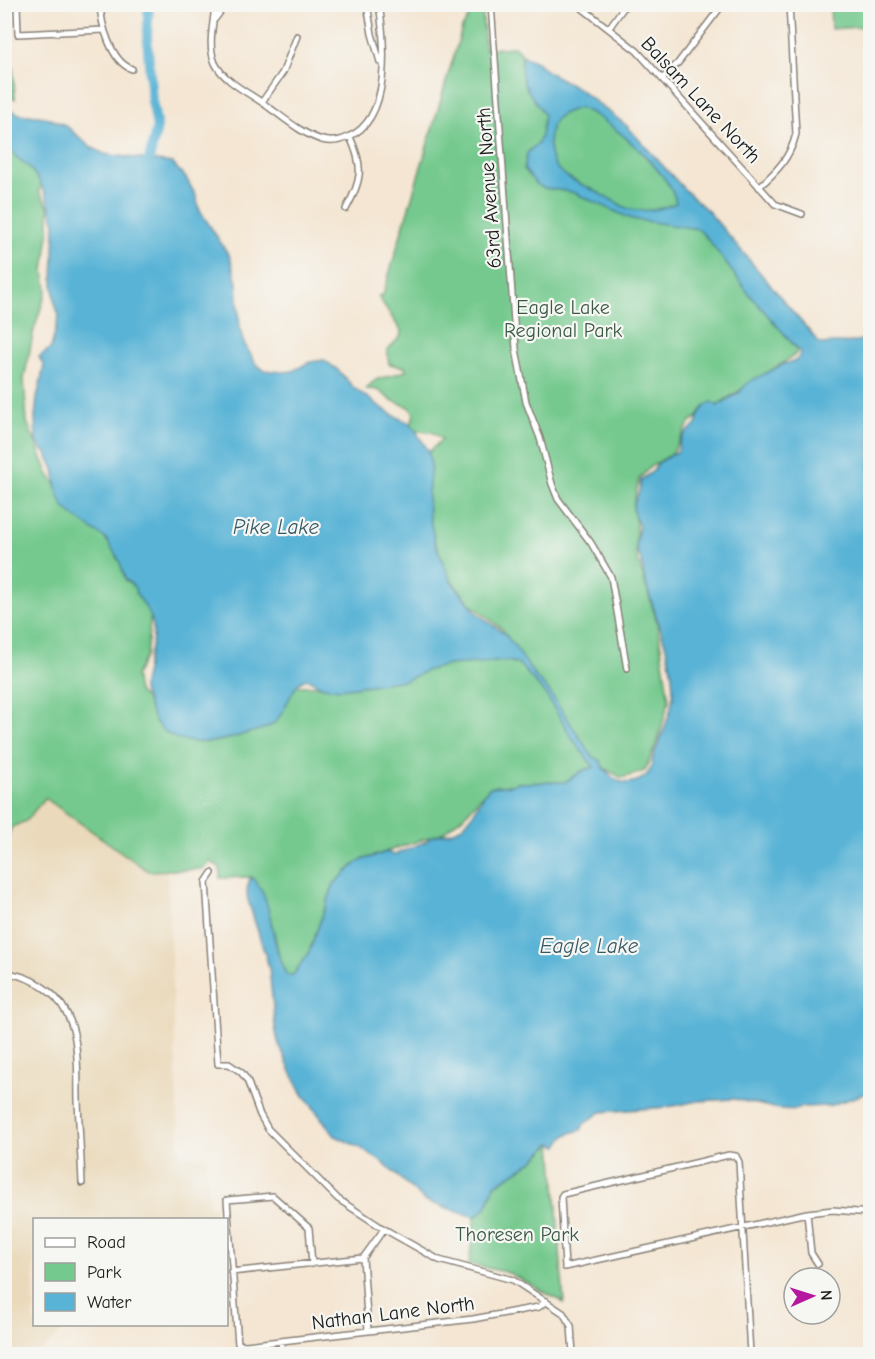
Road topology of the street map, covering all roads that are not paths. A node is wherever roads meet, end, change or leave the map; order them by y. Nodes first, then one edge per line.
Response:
1 (17, 4) edge
2 (100, 4) edge
3 (216, 4) edge
4 (226, 4) edge
5 (367, 4) edge
6 (379, 4) edge
7 (491, 4) edge
8 (577, 4) edge
9 (626, 4) edge
10 (723, 4) edge
11 (789, 4) edge
12 (215, 19) junction
13 (609, 28) junction
14 (104, 30) junction
15 (297, 36) dead end
16 (382, 67) junction
17 (132, 69) dead end
18 (662, 79) junction
19 (262, 102) junction
20 (350, 137) junction
21 (759, 187) junction
22 (346, 209) dead end
23 (802, 214) dead end
24 (627, 669) dead end
25 (212, 873) dead end
26 (4, 973) edge
27 (82, 1183) dead end
28 (807, 1213) junction
29 (870, 1213) edge
30 (743, 1227) junction
31 (384, 1229) junction
32 (363, 1258) junction
33 (312, 1264) junction
34 (818, 1264) dead end
35 (231, 1272) junction
36 (546, 1301) junction
37 (368, 1330) junction
38 (280, 1341) junction
39 (282, 1354) edge
40 (573, 1354) edge
41 (750, 1354) edge

1 - 14 street
2 - 14 street
3 - 12 street
4 - 12 street
5 - 16 street
6 - 16 street
7 - 24 street, 63rd Avenue North
8 - 13 street, Balsam Lane North
9 - 13 street
10 - 18 street
11 - 21 street
12 - 19 street
13 - 18 street, Balsam Lane North
14 - 17 street
15 - 19 street
16 - 20 street
18 - 21 street, Balsam Lane North
19 - 20 street
20 - 22 street
21 - 23 street, Balsam Lane North
25 - 31 street
26 - 27 street
28 - 29 street
28 - 30 street
28 - 34 street
30 - 30 street
30 - 41 street
31 - 32 street
31 - 36 street
32 - 33 street
32 - 37 street
33 - 35 street
33 - 35 street
35 - 38 street, Nathan Lane North
36 - 37 street, Nathan Lane North
36 - 40 street
37 - 38 street, Nathan Lane North
38 - 39 street

